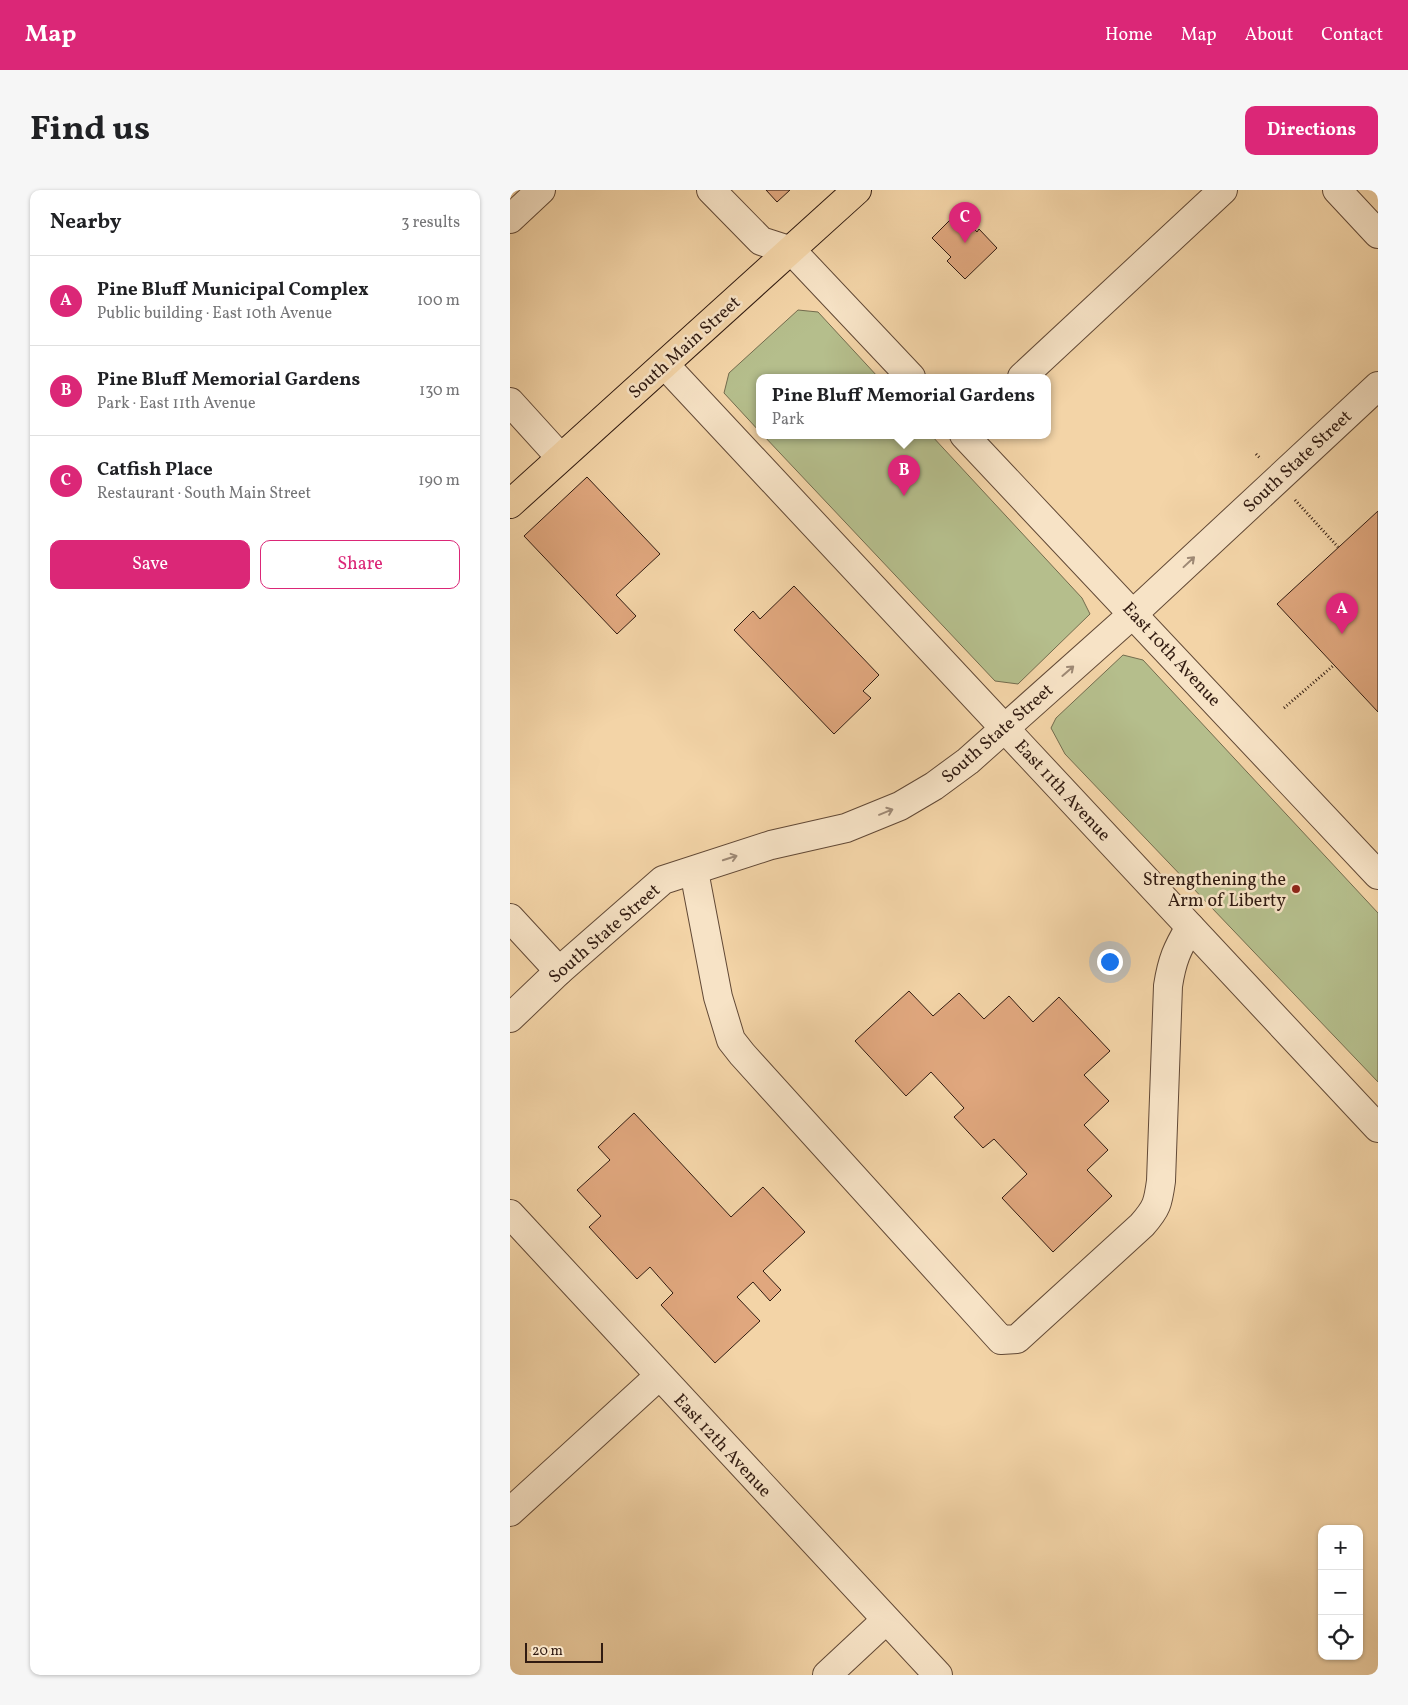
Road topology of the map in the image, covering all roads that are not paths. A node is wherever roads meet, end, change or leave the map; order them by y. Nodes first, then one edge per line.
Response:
1 (541, 190) edge
2 (711, 190) edge
3 (857, 190) edge
4 (1223, 190) edge
5 (1337, 190) edge
6 (510, 219) edge
7 (1378, 234) edge
8 (792, 250) junction
9 (665, 365) junction
10 (907, 374) edge
11 (1025, 374) edge
12 (1378, 386) edge
13 (510, 402) edge
14 (968, 439) edge
15 (560, 457) junction
16 (510, 504) edge
17 (1134, 613) junction
18 (1004, 727) junction
19 (694, 871) junction
20 (1378, 875) edge
21 (510, 918) edge
22 (1190, 927) junction
23 (559, 971) junction
24 (510, 1018) edge
25 (1378, 1128) edge
26 (510, 1214) edge
27 (659, 1376) junction
28 (510, 1512) edge
29 (886, 1620) junction
30 (827, 1675) edge
31 (938, 1675) edge

1 - 6 street
2 - 8 street
3 - 8 main road, South Main Street
4 - 11 street
5 - 7 street
8 - 9 main road, South Main Street
8 - 10 street
9 - 15 main road, South Main Street
9 - 18 street, East 11th Avenue
17 -> 12 street, South State Street
13 - 15 street
14 - 17 street, East 10th Avenue
15 - 16 main road, South Main Street
18 -> 17 street, South State Street
17 - 20 street, East 10th Avenue
19 -> 18 street, South State Street
18 - 22 street, East 11th Avenue
19 - 22 street
19 - 23 street, South State Street
21 - 23 street
22 - 25 street, East 11th Avenue
23 - 24 street, South State Street
26 - 27 street, East 12th Avenue
27 - 28 street
27 - 29 street, East 12th Avenue
29 - 30 street
29 - 31 street, East 12th Avenue

